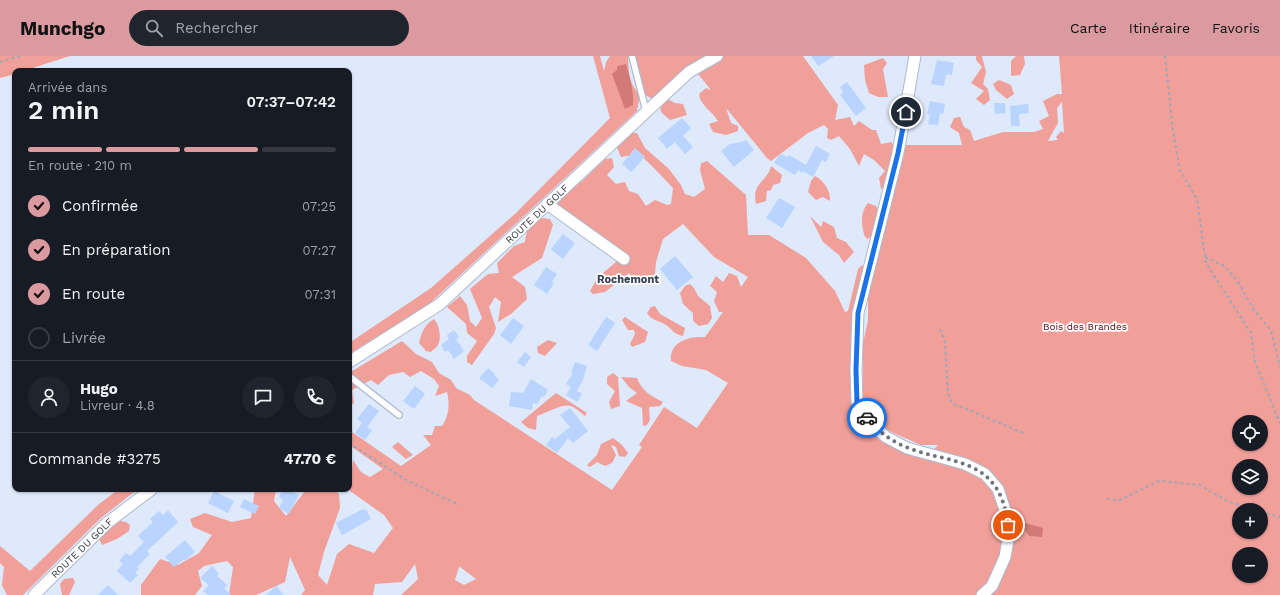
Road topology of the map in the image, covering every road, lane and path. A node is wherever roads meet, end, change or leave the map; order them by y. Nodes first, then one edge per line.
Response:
1 (20, 56) edge
2 (632, 56) edge
3 (716, 56) edge
4 (915, 56) edge
5 (1165, 56) edge
6 (0, 62) edge
7 (646, 111) junction
8 (547, 204) junction
9 (1205, 257) junction
10 (624, 259) dead end
11 (940, 328) dead end
12 (352, 360) edge
13 (1280, 367) edge
14 (352, 378) edge
15 (399, 415) dead end
16 (1280, 423) edge
17 (1026, 434) dead end
18 (352, 445) edge
19 (148, 492) edge
20 (1107, 499) dead end
21 (1233, 503) edge
22 (459, 505) dead end
23 (1268, 514) edge
24 (1280, 517) edge
25 (34, 595) edge
26 (982, 595) edge

1 - 6 path
2 - 7 lane
3 - 7 street, ROUTE DU GOLF
4 - 26 street
5 - 9 path
7 - 8 street, ROUTE DU GOLF
8 - 10 street
8 - 12 street, ROUTE DU GOLF
9 - 13 path
9 - 16 path
11 - 17 path
14 - 15 lane
18 - 22 path
19 - 25 street, ROUTE DU GOLF
20 - 21 path
23 - 24 path

